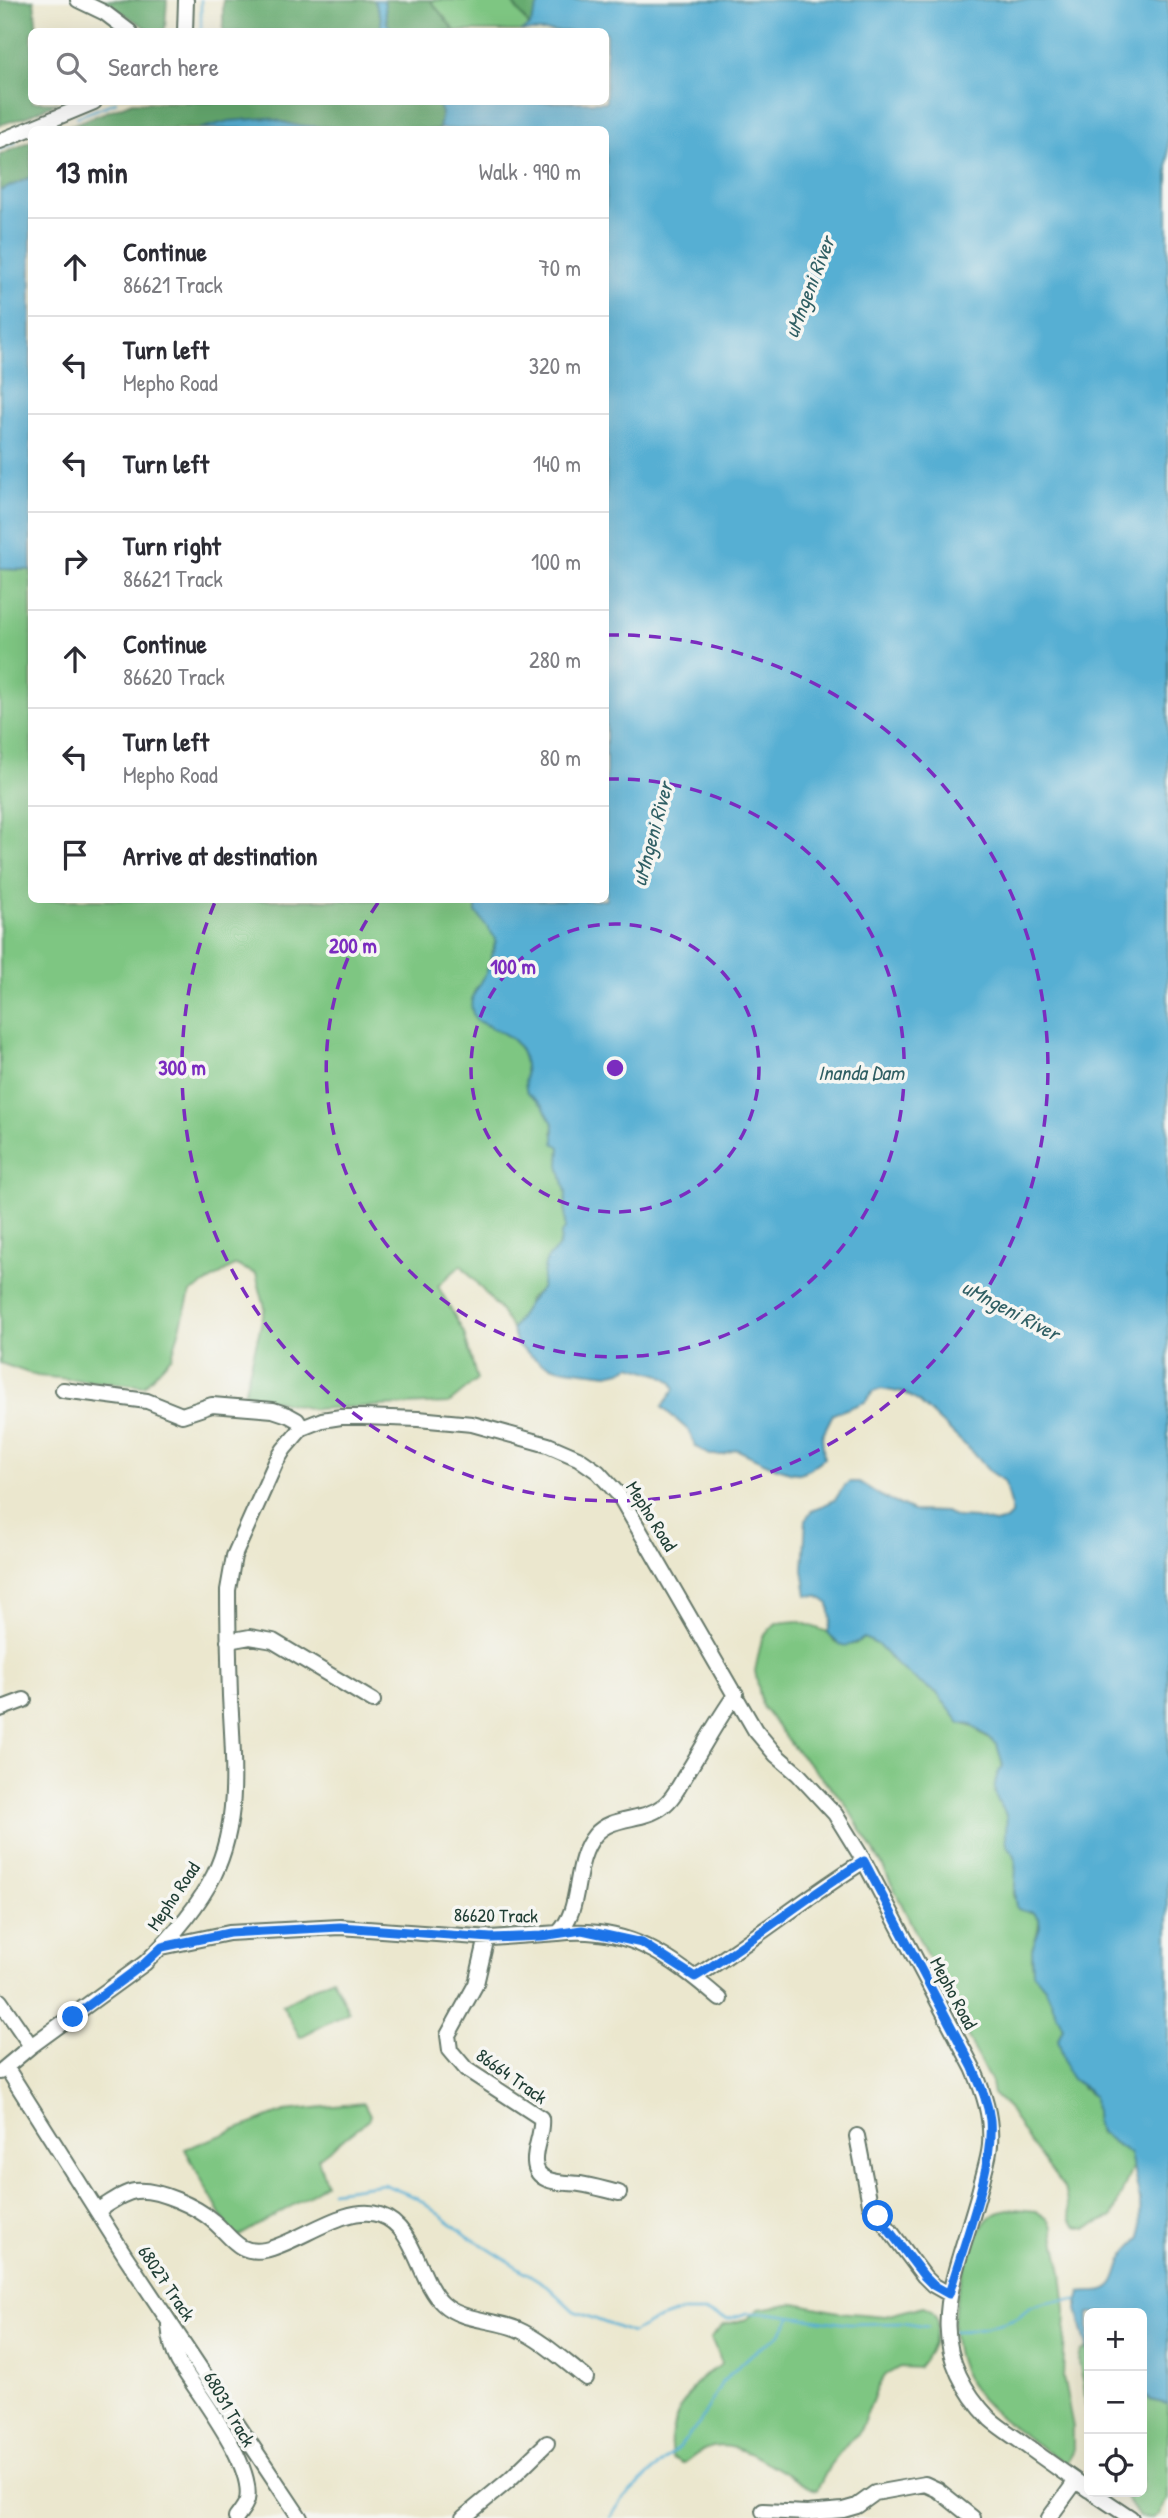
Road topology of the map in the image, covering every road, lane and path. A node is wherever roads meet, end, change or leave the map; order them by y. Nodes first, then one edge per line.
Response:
1 (78, 0) edge
2 (187, 0) edge
3 (125, 28) edge
4 (185, 28) edge
5 (87, 105) edge
6 (36, 126) edge
7 (28, 129) edge
8 (0, 141) edge
9 (63, 1390) dead end
10 (302, 1428) junction
11 (229, 1640) junction
12 (736, 1694) junction
13 (24, 1700) dead end
14 (373, 1701) dead end
15 (0, 1709) edge
16 (864, 1861) junction
17 (558, 1933) junction
18 (487, 1937) junction
19 (162, 1947) junction
20 (695, 1977) junction
21 (720, 1999) dead end
22 (0, 2001) edge
23 (31, 2046) junction
24 (3, 2070) edge
25 (857, 2136) dead end
26 (619, 2193) dead end
27 (98, 2210) junction
28 (949, 2294) junction
29 (169, 2320) junction
30 (586, 2378) dead end
31 (547, 2443) dead end
32 (1076, 2480) junction
33 (1084, 2486) edge
34 (1100, 2497) edge
35 (763, 2511) dead end
36 (236, 2518) edge
37 (300, 2518) edge
38 (463, 2518) edge
39 (973, 2518) edge
40 (1049, 2518) edge
41 (1130, 2518) edge

1 - 3 street
2 - 4 street
5 - 6 street
7 - 8 street
9 - 10 street
10 - 11 street, Mepho Road
10 - 12 street, Mepho Road
11 - 14 street
11 - 19 street, Mepho Road
12 - 16 street, Mepho Road
12 - 17 street, 86620 Track
13 - 15 street
16 - 20 street
16 - 28 street, Mepho Road
17 - 18 street, 86620 Track
17 - 20 street
18 - 19 street, 86620 Track
18 - 26 street, 86664 Track
19 - 23 street, Mepho Road
20 - 21 street
22 - 23 street
23 - 24 street, Mepho Road
24 - 27 street, 68027 Track
25 - 28 street
27 - 29 street, 68027 Track
27 - 30 street
28 - 32 street, Mepho Road
29 - 36 street, 68031 Track
29 - 37 street, 68027 Track
31 - 38 street
32 - 33 street, Mepho Road
32 - 40 street
34 - 41 street, Mepho Road
35 - 39 street

